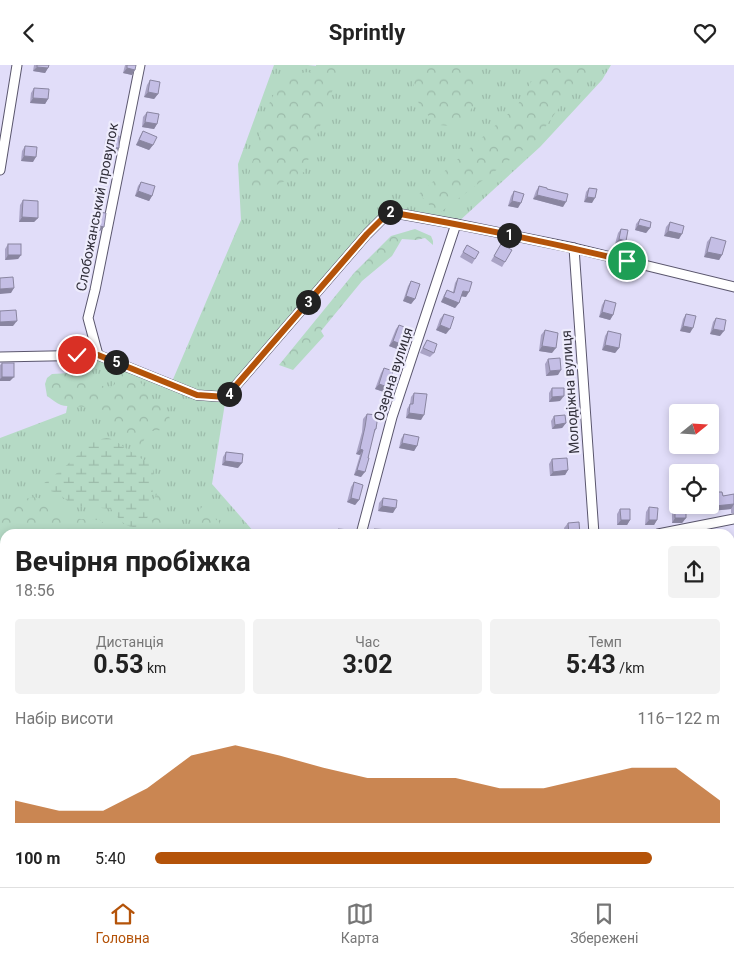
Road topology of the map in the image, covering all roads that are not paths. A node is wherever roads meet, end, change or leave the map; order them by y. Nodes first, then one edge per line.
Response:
1 (17, 65) edge
2 (140, 65) edge
3 (0, 171) edge
4 (456, 224) junction
5 (574, 248) junction
6 (734, 287) edge
7 (98, 355) junction
8 (0, 357) edge
9 (734, 519) edge
10 (363, 529) edge
11 (594, 529) edge
12 (683, 529) edge

1 - 3 street
2 - 7 street, Слобожанський провулок
4 - 5 street
4 - 7 street
4 - 10 street, Озерна вулиця
5 - 6 street
5 - 11 street, Молодіжна вулиця
7 - 8 street
9 - 12 street

